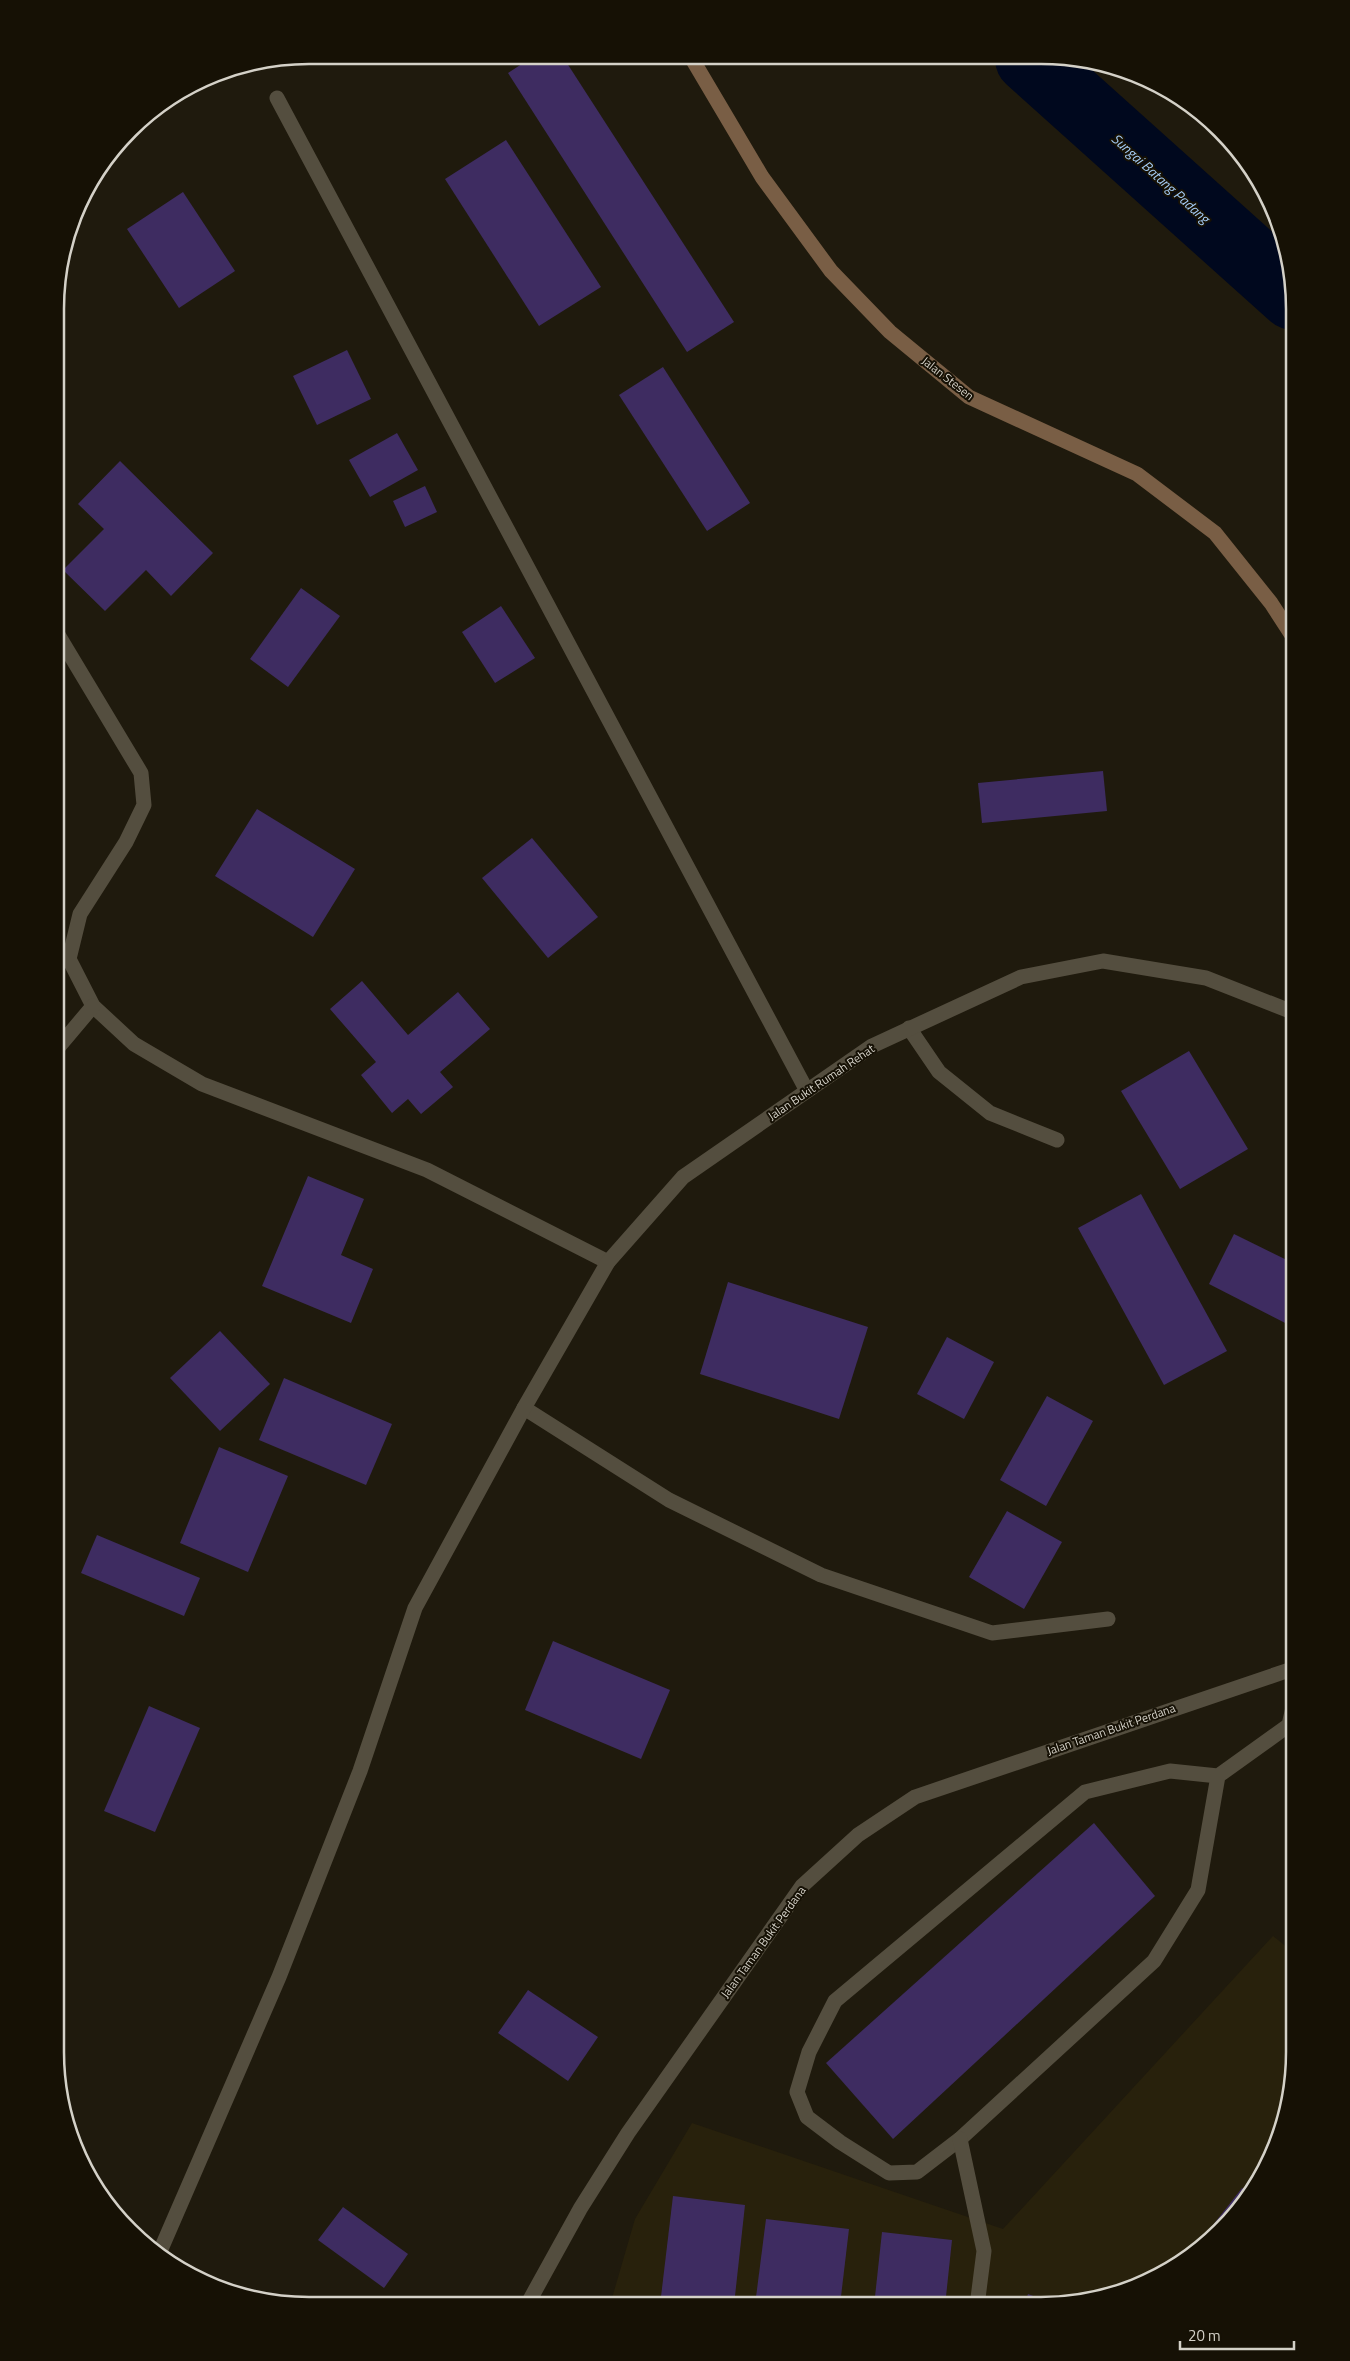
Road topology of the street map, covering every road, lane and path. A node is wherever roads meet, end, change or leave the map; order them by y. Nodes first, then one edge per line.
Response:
1 (695, 64) edge
2 (277, 98) dead end
3 (1286, 626) edge
4 (64, 644) edge
5 (93, 1006) junction
6 (1286, 1010) edge
7 (909, 1028) junction
8 (64, 1040) edge
9 (807, 1091) junction
10 (1057, 1140) dead end
11 (608, 1262) junction
12 (524, 1408) junction
13 (1108, 1619) dead end
14 (1286, 1671) edge
15 (1286, 1727) edge
16 (1218, 1776) junction
17 (960, 2139) junction
18 (161, 2249) edge
19 (531, 2297) edge
20 (978, 2297) edge

1 - 3 main road, Jalan Stesen
2 - 9 street
4 - 5 street
5 - 8 street
5 - 11 street
6 - 7 street, Jalan Bukit Rumah Rehat
7 - 9 street, Jalan Bukit Rumah Rehat
7 - 10 street
9 - 11 street, Jalan Bukit Rumah Rehat
11 - 12 street, Jalan Bukit Rumah Rehat
12 - 13 street
12 - 18 street, Jalan Bukit Rumah Rehat
14 - 19 street, Jalan Taman Bukit Perdana
15 - 16 street
16 - 17 street
16 - 17 street
17 - 20 street

